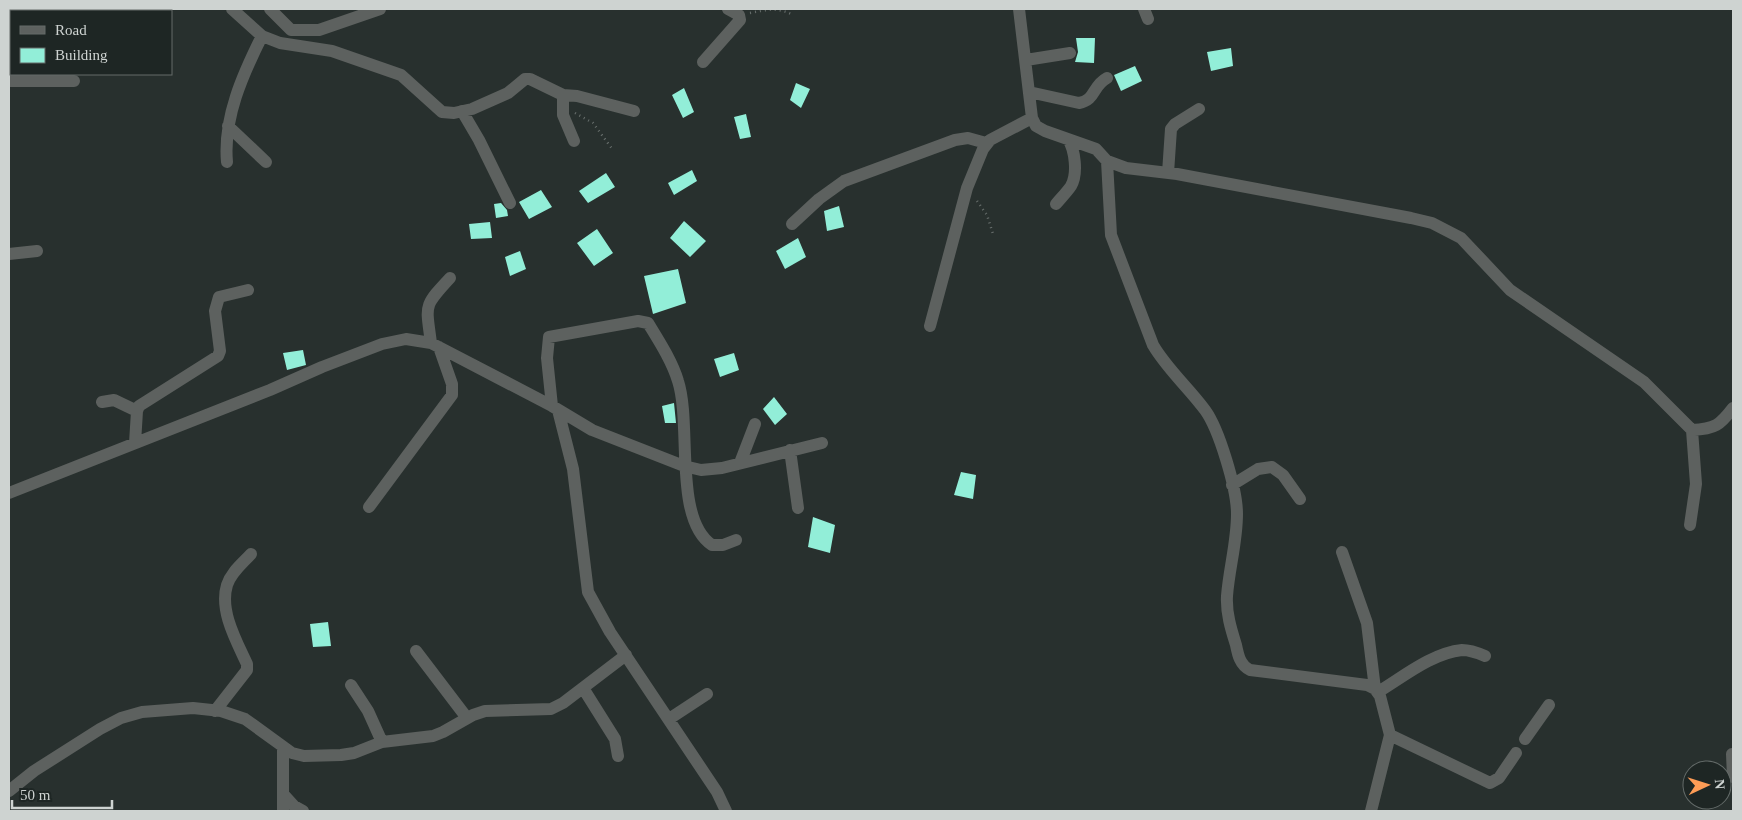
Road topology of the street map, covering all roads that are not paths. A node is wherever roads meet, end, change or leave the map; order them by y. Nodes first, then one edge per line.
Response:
1 (232, 9) edge
2 (270, 9) edge
3 (380, 9) edge
4 (1019, 9) edge
5 (734, 12) edge
6 (262, 36) junction
7 (1070, 53) dead end
8 (1026, 60) junction
9 (703, 62) dead end
10 (1107, 78) dead end
11 (9, 81) edge
12 (74, 81) dead end
13 (1029, 92) junction
14 (563, 101) junction
15 (1199, 109) dead end
16 (462, 111) junction
17 (634, 111) dead end
18 (1032, 118) junction
19 (228, 126) junction
20 (1068, 139) junction
21 (574, 141) dead end
22 (986, 143) junction
23 (1107, 161) junction
24 (228, 162) dead end
25 (266, 162) dead end
26 (1168, 173) junction
27 (510, 203) dead end
28 (1056, 204) dead end
29 (792, 224) dead end
30 (37, 251) dead end
31 (9, 254) edge
32 (450, 278) dead end
33 (248, 290) dead end
34 (930, 326) dead end
35 (435, 345) junction
36 (102, 402) dead end
37 (555, 408) junction
38 (1733, 408) edge
39 (136, 411) junction
40 (755, 424) dead end
41 (1692, 430) junction
42 (135, 442) junction
43 (822, 443) dead end
44 (790, 450) junction
45 (740, 463) junction
46 (684, 466) junction
47 (1232, 485) junction
48 (9, 493) edge
49 (1300, 499) dead end
50 (369, 507) dead end
51 (798, 508) dead end
52 (1690, 525) dead end
53 (736, 540) dead end
54 (1342, 552) dead end
55 (251, 554) dead end
56 (416, 651) dead end
57 (626, 655) junction
58 (1485, 656) dead end
59 (351, 685) dead end
60 (582, 688) junction
61 (1377, 690) junction
62 (707, 694) dead end
63 (1550, 705) dead end
64 (215, 711) junction
65 (467, 718) junction
66 (669, 719) junction
67 (1390, 735) junction
68 (1525, 739) dead end
69 (382, 742) junction
70 (283, 747) junction
71 (1516, 753) dead end
72 (1732, 754) dead end
73 (618, 756) dead end
74 (1733, 777) edge
75 (9, 791) edge
76 (284, 795) junction
77 (283, 811) edge
78 (303, 811) edge
79 (726, 811) edge
80 (1371, 811) edge

1 - 6 street
2 - 3 street
4 - 8 street
5 - 9 street
6 - 16 street
6 - 19 street
7 - 8 street
8 - 13 street
10 - 13 street
11 - 12 street
13 - 18 street
14 - 16 street
14 - 17 street
14 - 21 street
15 - 26 street
16 - 27 street
18 - 20 street
18 - 22 street
19 - 24 street
19 - 25 street
20 - 23 street
20 - 28 street
22 - 29 street
22 - 34 street
23 - 26 street
23 - 47 street
26 - 41 street
30 - 31 street
32 - 35 street
33 - 39 street
35 - 37 street
35 - 42 street
35 - 50 street
36 - 39 street
37 - 46 street
37 - 46 street
37 - 57 street
38 - 41 street
39 - 42 street
40 - 45 street
41 - 52 street
42 - 48 street
43 - 44 street
44 - 45 street
44 - 51 street
45 - 46 street
46 - 53 street
47 - 49 street
47 - 61 street
54 - 61 street
55 - 64 street
56 - 65 street
57 - 60 street
57 - 66 street
58 - 61 street
59 - 69 street
60 - 65 street
60 - 73 street
61 - 67 street
62 - 66 street
63 - 68 street
64 - 70 street
64 - 75 street
65 - 69 street
66 - 79 street
67 - 71 street
67 - 80 street
69 - 70 street
70 - 76 street
72 - 74 street
76 - 77 street
76 - 78 street

